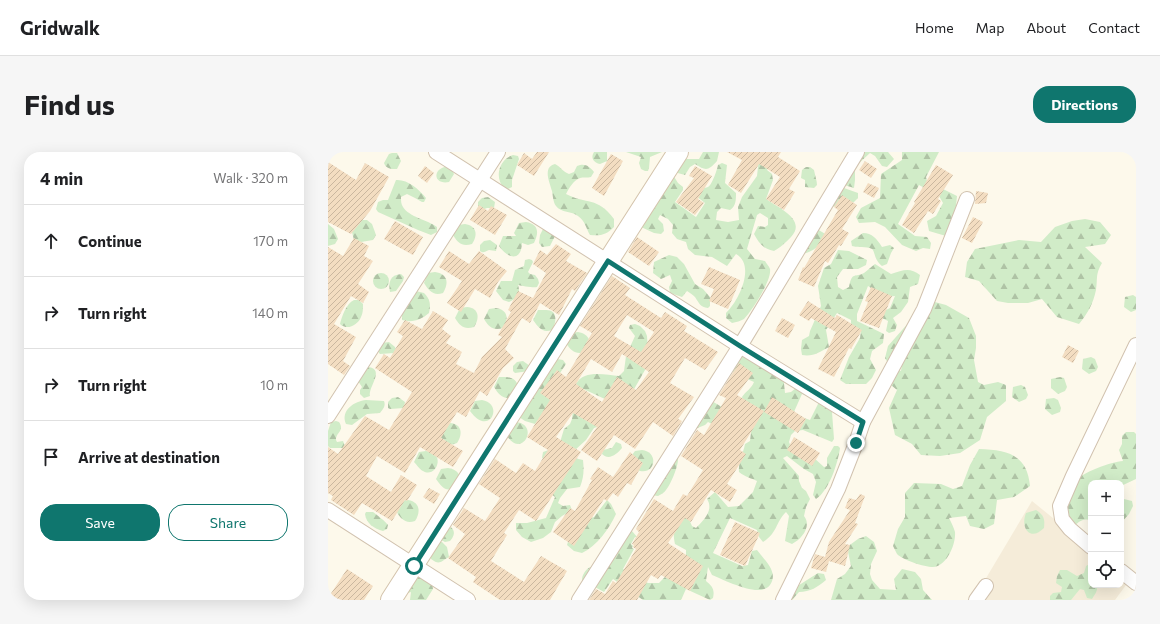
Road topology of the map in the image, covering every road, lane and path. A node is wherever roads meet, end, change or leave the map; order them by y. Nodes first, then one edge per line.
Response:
1 (436, 152) edge
2 (498, 152) edge
3 (678, 152) edge
4 (857, 152) edge
5 (480, 180) junction
6 (967, 199) dead end
7 (608, 261) junction
8 (1136, 345) edge
9 (740, 346) junction
10 (328, 416) edge
11 (863, 422) junction
12 (328, 510) edge
13 (1088, 544) edge
14 (414, 566) junction
15 (1124, 573) edge
16 (1136, 583) edge
17 (986, 586) dead end
18 (392, 600) edge
19 (468, 600) edge
20 (578, 600) edge
21 (783, 600) edge
22 (976, 600) edge

1 - 5 street
2 - 5 street
3 - 7 street
4 - 9 street
5 - 7 street
5 - 10 street
6 - 11 street
7 - 9 street
7 - 14 street
8 - 13 street
9 - 11 street
9 - 20 street
11 - 21 street
12 - 14 street
14 - 18 street
14 - 19 street
15 - 16 street
17 - 22 street

